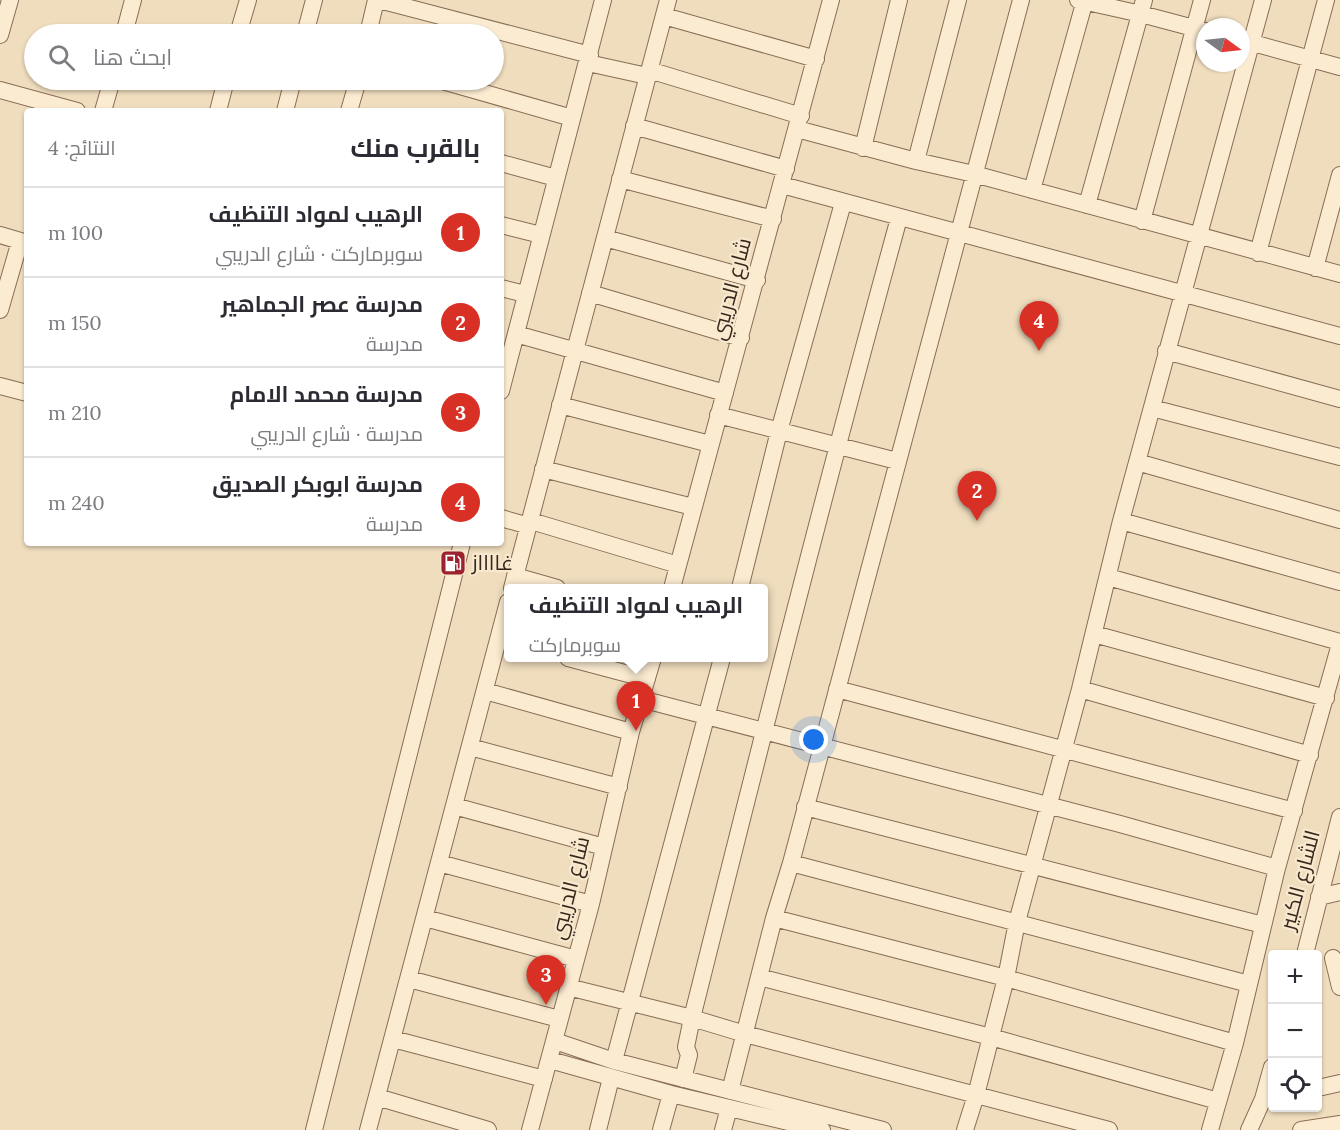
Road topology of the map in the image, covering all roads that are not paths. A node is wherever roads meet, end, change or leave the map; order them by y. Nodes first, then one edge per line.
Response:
1 (9, 0) edge
2 (133, 0) edge
3 (248, 0) edge
4 (314, 0) edge
5 (377, 0) edge
6 (603, 0) edge
7 (831, 0) edge
8 (899, 0) edge
9 (958, 0) edge
10 (1021, 0) edge
11 (1202, 0) edge
12 (1263, 0) edge
13 (1326, 0) edge
14 (1083, 1) edge
15 (1143, 7) edge
16 (666, 8) edge
17 (1201, 18) edge
18 (127, 24) edge
19 (241, 24) edge
20 (308, 24) edge
21 (371, 24) edge
22 (463, 24) edge
23 (1196, 28) edge
24 (1250, 32) edge
25 (0, 35) edge
26 (504, 35) edge
27 (1196, 43) edge
28 (1250, 43) edge
29 (589, 59) junction
30 (816, 59) junction
31 (1311, 60) junction
32 (1340, 67) edge
33 (1239, 72) edge
34 (648, 73) junction
35 (0, 90) edge
36 (109, 90) edge
37 (223, 90) edge
38 (290, 90) edge
39 (355, 90) edge
40 (474, 90) edge
41 (66, 108) edge
42 (104, 108) edge
43 (219, 108) edge
44 (286, 108) edge
45 (350, 108) edge
46 (572, 118) junction
47 (799, 122) junction
48 (634, 126) junction
49 (863, 148) junction
50 (916, 161) junction
51 (504, 164) edge
52 (974, 174) junction
53 (1340, 175) edge
54 (784, 177) junction
55 (556, 178) junction
56 (620, 179) junction
57 (1032, 190) junction
58 (843, 202) junction
59 (1087, 205) junction
60 (899, 218) junction
61 (773, 219) junction
62 (1142, 221) junction
63 (504, 226) edge
64 (959, 232) junction
65 (0, 235) edge
66 (541, 235) junction
67 (1200, 237) junction
68 (605, 238) junction
69 (23, 242) edge
70 (1258, 253) junction
71 (1315, 268) junction
72 (1340, 274) edge
73 (757, 280) junction
74 (504, 289) edge
75 (1182, 292) junction
76 (590, 293) junction
77 (525, 294) junction
78 (0, 310) edge
79 (516, 334) junction
80 (1340, 336) edge
81 (741, 338) junction
82 (575, 350) junction
83 (1166, 351) junction
84 (506, 356) edge
85 (0, 386) edge
86 (24, 392) edge
87 (725, 393) junction
88 (1340, 399) edge
89 (560, 405) junction
90 (1152, 408) junction
91 (718, 416) junction
92 (780, 431) junction
93 (710, 444) junction
94 (837, 446) junction
95 (1340, 457) edge
96 (897, 461) junction
97 (1137, 462) junction
98 (543, 470) junction
99 (693, 507) junction
100 (504, 519) edge
101 (1340, 520) edge
102 (1121, 521) junction
103 (530, 523) junction
104 (461, 546) edge
105 (678, 565) junction
106 (1108, 578) junction
107 (514, 582) edge
108 (1340, 582) edge
109 (673, 584) edge
110 (741, 584) edge
111 (1094, 634) junction
112 (504, 640) edge
113 (1340, 643) edge
114 (586, 662) edge
115 (652, 662) edge
116 (721, 662) edge
117 (647, 679) junction
118 (837, 689) junction
119 (1080, 689) junction
120 (485, 691) junction
121 (1326, 698) junction
122 (641, 699) junction
123 (707, 717) junction
124 (631, 732) junction
125 (763, 733) junction
126 (470, 747) junction
127 (821, 747) junction
128 (1063, 749) junction
129 (1310, 755) junction
130 (619, 787) junction
131 (454, 806) junction
132 (1047, 806) junction
133 (805, 807) junction
134 (1294, 811) junction
135 (1340, 817) edge
136 (604, 847) junction
137 (439, 863) junction
138 (791, 863) junction
139 (1032, 865) junction
140 (1277, 868) junction
141 (1340, 892) edge
142 (1319, 897) junction
143 (591, 904) junction
144 (425, 918) junction
145 (774, 918) junction
146 (1017, 922) junction
147 (1263, 925) junction
148 (1306, 950) edge
149 (576, 959) junction
150 (1330, 959) edge
151 (759, 977) junction
152 (1006, 978) junction
153 (409, 979) junction
154 (1249, 984) junction
155 (568, 987) junction
156 (1340, 987) edge
157 (631, 1003) junction
158 (559, 1018) junction
159 (692, 1018) junction
160 (745, 1034) junction
161 (991, 1036) junction
162 (393, 1038) junction
163 (555, 1041) junction
164 (1234, 1043) junction
165 (550, 1060) junction
166 (614, 1061) junction
167 (611, 1078) junction
168 (544, 1079) junction
169 (683, 1079) junction
170 (1340, 1083) edge
171 (1322, 1087) edge
172 (730, 1091) junction
173 (671, 1094) junction
174 (976, 1095) junction
175 (377, 1097) junction
176 (1268, 1098) edge
177 (1218, 1101) junction
178 (729, 1108) junction
179 (1340, 1124) edge
180 (1310, 1129) edge
181 (314, 1130) edge
182 (368, 1130) edge
183 (488, 1130) edge
184 (530, 1130) edge
185 (598, 1130) edge
186 (661, 1130) edge
187 (723, 1130) edge
188 (822, 1130) edge
189 (883, 1130) edge
190 (965, 1130) edge
191 (1109, 1130) edge
192 (1210, 1130) edge
193 (1249, 1130) edge

1 - 25 street
2 - 18 street
3 - 19 street
4 - 20 street
5 - 21 street
5 - 22 street
6 - 29 street
7 - 30 street, شارع الدريبي
8 - 49 street
9 - 50 street
10 - 52 street
11 - 17 street
12 - 24 street
13 - 31 street
14 - 15 street
14 - 57 street
15 - 23 street
15 - 59 street
16 - 30 street
16 - 34 street
26 - 29 street
27 - 62 street
28 - 31 street
29 - 34 street
29 - 46 street
30 - 47 street, شارع الدريبي
31 - 32 street
31 - 70 street
33 - 67 street
34 - 47 street
34 - 48 street
35 - 41 street
36 - 42 street
37 - 43 street
38 - 44 street
39 - 45 street
40 - 46 street
46 - 55 street
47 - 49 street
47 - 54 street, شارع الدريبي
48 - 54 street
48 - 56 street
49 - 50 street
50 - 52 street
51 - 55 street
52 - 57 street
52 - 64 street
53 - 71 street
54 - 58 street
54 - 61 street, شارع الدريبي
55 - 66 street
56 - 61 street
56 - 68 street
57 - 59 street
58 - 60 street
58 - 92 street
59 - 62 street
60 - 64 street
60 - 94 street
61 - 73 street, شارع الدريبي
62 - 67 street
63 - 66 street
64 - 75 street
64 - 96 street
65 - 69 street
66 - 77 street
67 - 70 street
67 - 75 street
68 - 73 street
68 - 76 street
69 - 78 street
70 - 71 street
71 - 72 street
73 - 81 street, شارع الدريبي
74 - 77 street
75 - 80 street
75 - 83 street
76 - 81 street
76 - 82 street
77 - 79 street
79 - 82 street
79 - 84 street
81 - 87 street, شارع الدريبي
82 - 87 street
82 - 89 street
83 - 88 street
83 - 90 street
85 - 86 street
87 - 91 street, شارع الدريبي
89 - 93 street
89 - 98 street
90 - 95 street
90 - 97 street
91 - 92 street
91 - 93 street, شارع الدريبي
92 - 94 street
92 - 110 street
93 - 99 street, شارع الدريبي
94 - 96 street
94 - 125 street
96 - 118 street
97 - 101 street
97 - 102 street
98 - 99 street
98 - 103 street
99 - 105 street, شارع الدريبي
100 - 103 street
102 - 106 street
102 - 108 street
103 - 105 street
103 - 107 street
104 - 181 street
105 - 109 street, شارع الدريبي
106 - 111 street
106 - 113 street
111 - 119 street
111 - 121 street
112 - 120 street
113 - 121 street
114 - 117 street
115 - 117 street, شارع الدريبي
116 - 123 street
117 - 122 street, شارع الدريبي
118 - 127 street
118 - 128 street
119 - 128 street
119 - 129 street
120 - 124 street
120 - 126 street
121 - 129 street
122 - 123 street
122 - 124 street, شارع الدريبي
123 - 125 street
123 - 157 street
124 - 130 street, شارع الدريبي
125 - 127 street
125 - 159 street
126 - 130 street
126 - 131 street
127 - 132 street
127 - 133 street
128 - 132 street
128 - 134 street
129 - 134 street
130 - 136 street, شارع الدريبي
131 - 136 street
131 - 137 street
132 - 139 street
132 - 140 street
133 - 138 street
133 - 139 street
134 - 140 street
135 - 142 street, الشارع الكبير
136 - 143 street, شارع الدريبي
137 - 143 street
137 - 144 street
138 - 145 street
138 - 146 street
139 - 146 street
139 - 147 street
140 - 147 street
141 - 142 street
142 - 148 street, الشارع الكبير
143 - 149 street, شارع الدريبي
144 - 149 street
144 - 153 street
145 - 151 street
145 - 152 street
146 - 152 street
146 - 154 street
147 - 154 street
149 - 155 street, شارع الدريبي
150 - 156 street
151 - 160 street
151 - 161 street
152 - 161 street
152 - 164 street
153 - 158 street
153 - 162 street
154 - 164 street
155 - 157 street
155 - 158 street, شارع الدريبي
157 - 159 street
157 - 166 street
158 - 163 street, شارع الدريبي
159 - 160 street
159 - 169 street
160 - 172 street
160 - 174 street
161 - 174 street
161 - 177 street
162 - 168 street
162 - 175 street
163 - 165 street, شارع الدريبي
163 - 166 street
164 - 177 street
165 - 167 street
165 - 168 street, شارع الدريبي
166 - 169 street
167 - 173 street
167 - 185 street
168 - 184 street, شارع الدريبي
169 - 172 street
170 - 171 street
172 - 189 street
173 - 178 street
173 - 186 street
174 - 190 street
174 - 191 street
175 - 182 street
175 - 183 street
176 - 193 street
177 - 192 street
178 - 187 street
178 - 188 street
179 - 180 street

